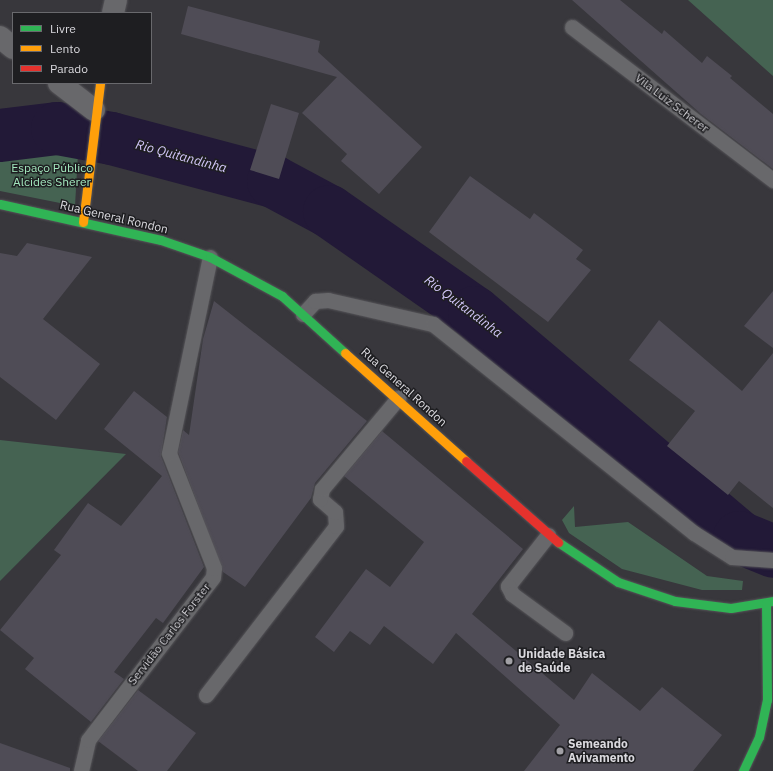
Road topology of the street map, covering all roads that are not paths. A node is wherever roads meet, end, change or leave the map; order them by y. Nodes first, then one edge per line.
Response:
1 (116, 0) edge
2 (113, 12) edge
3 (572, 27) dead end
4 (0, 38) edge
5 (12, 47) edge
6 (60, 84) edge
7 (100, 84) edge
8 (94, 110) junction
9 (773, 180) edge
10 (0, 204) edge
11 (83, 222) junction
12 (210, 257) junction
13 (303, 314) junction
14 (398, 398) junction
15 (548, 535) junction
16 (773, 560) edge
17 (769, 602) edge
18 (565, 633) dead end
19 (770, 660) edge
20 (206, 695) dead end
21 (81, 771) edge
22 (743, 771) edge

1 - 2 street
3 - 9 lane, Vila Luiz Scherer
4 - 5 street
6 - 8 street
7 - 8 main road
8 - 11 main road
10 - 11 main road, Rua General Rondon
11 - 12 main road, Rua General Rondon
12 - 13 main road, Rua General Rondon
12 - 21 lane, Servidão Carlos Forster
13 - 14 main road, Rua General Rondon
13 - 16 lane
14 - 15 main road, Rua General Rondon
14 - 20 lane
15 - 17 main road, Rua General Rondon
15 - 18 lane
17 - 19 main road
19 - 22 main road

